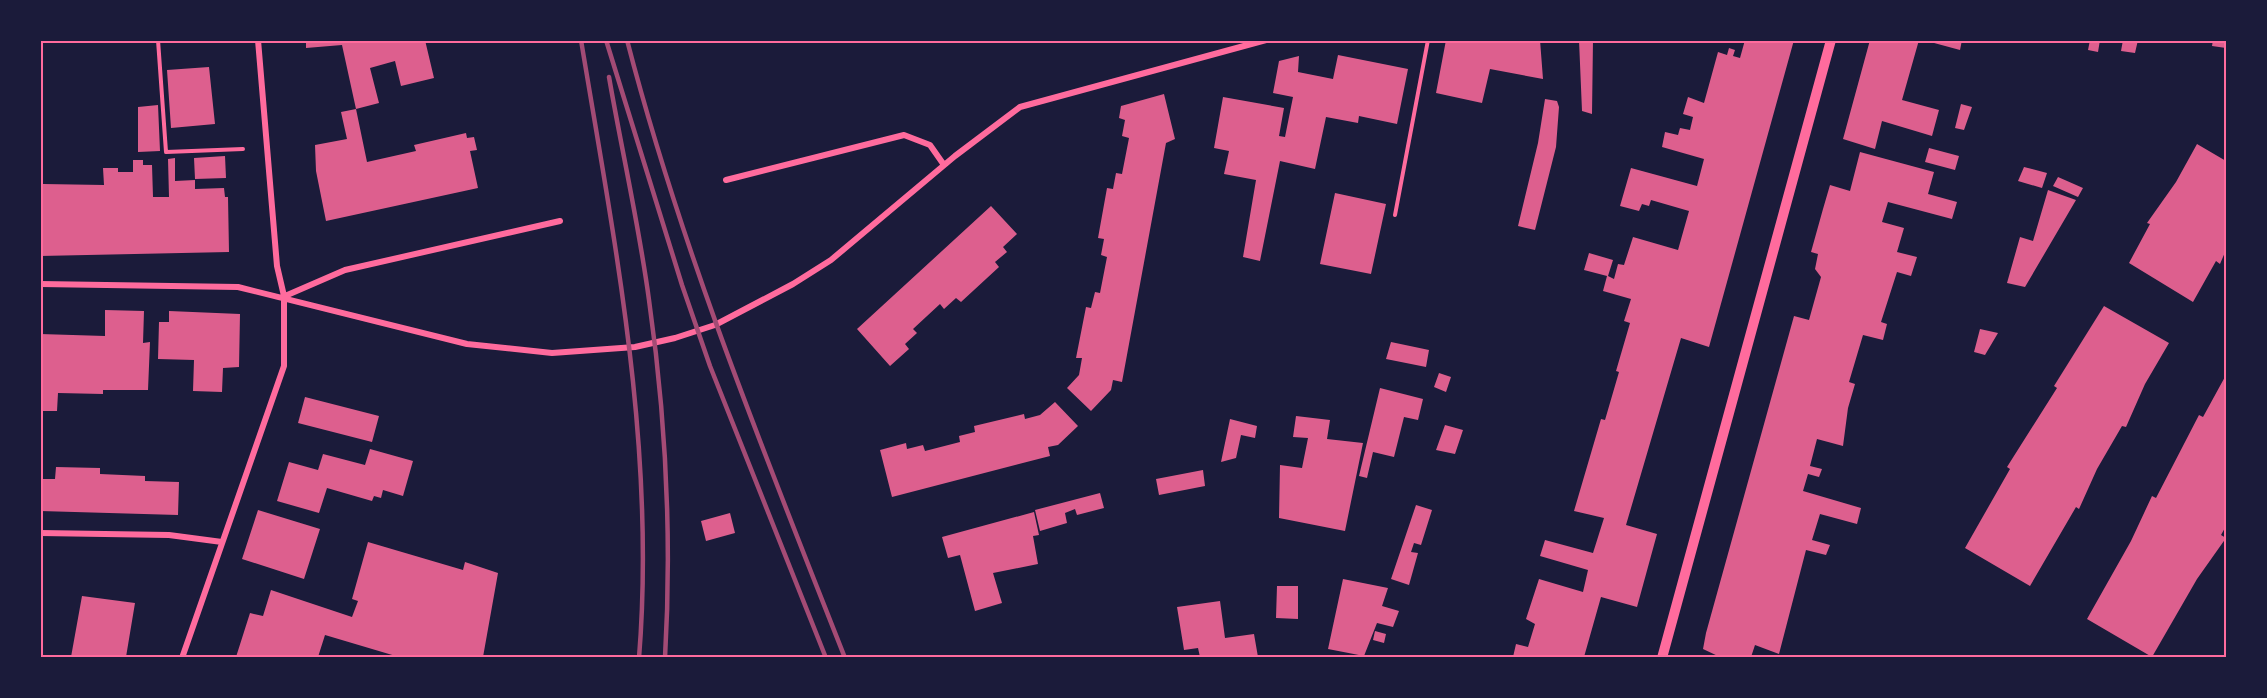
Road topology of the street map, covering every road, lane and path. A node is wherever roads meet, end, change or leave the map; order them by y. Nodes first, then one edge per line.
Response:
1 (158, 40) edge
2 (258, 40) edge
3 (1266, 40) edge
4 (1428, 40) edge
5 (1831, 40) edge
6 (268, 148) junction
7 (944, 165) junction
8 (726, 180) dead end
9 (1395, 215) dead end
10 (560, 221) dead end
11 (40, 284) edge
12 (284, 296) junction
13 (40, 533) edge
14 (222, 542) junction
15 (182, 657) edge
16 (1662, 657) edge

1 - 6 path
2 - 6 street
3 - 7 street
4 - 9 path
5 - 16 street
6 - 12 street
7 - 8 street
7 - 12 street
10 - 12 street
11 - 12 street
12 - 14 street
13 - 14 street
14 - 15 street

